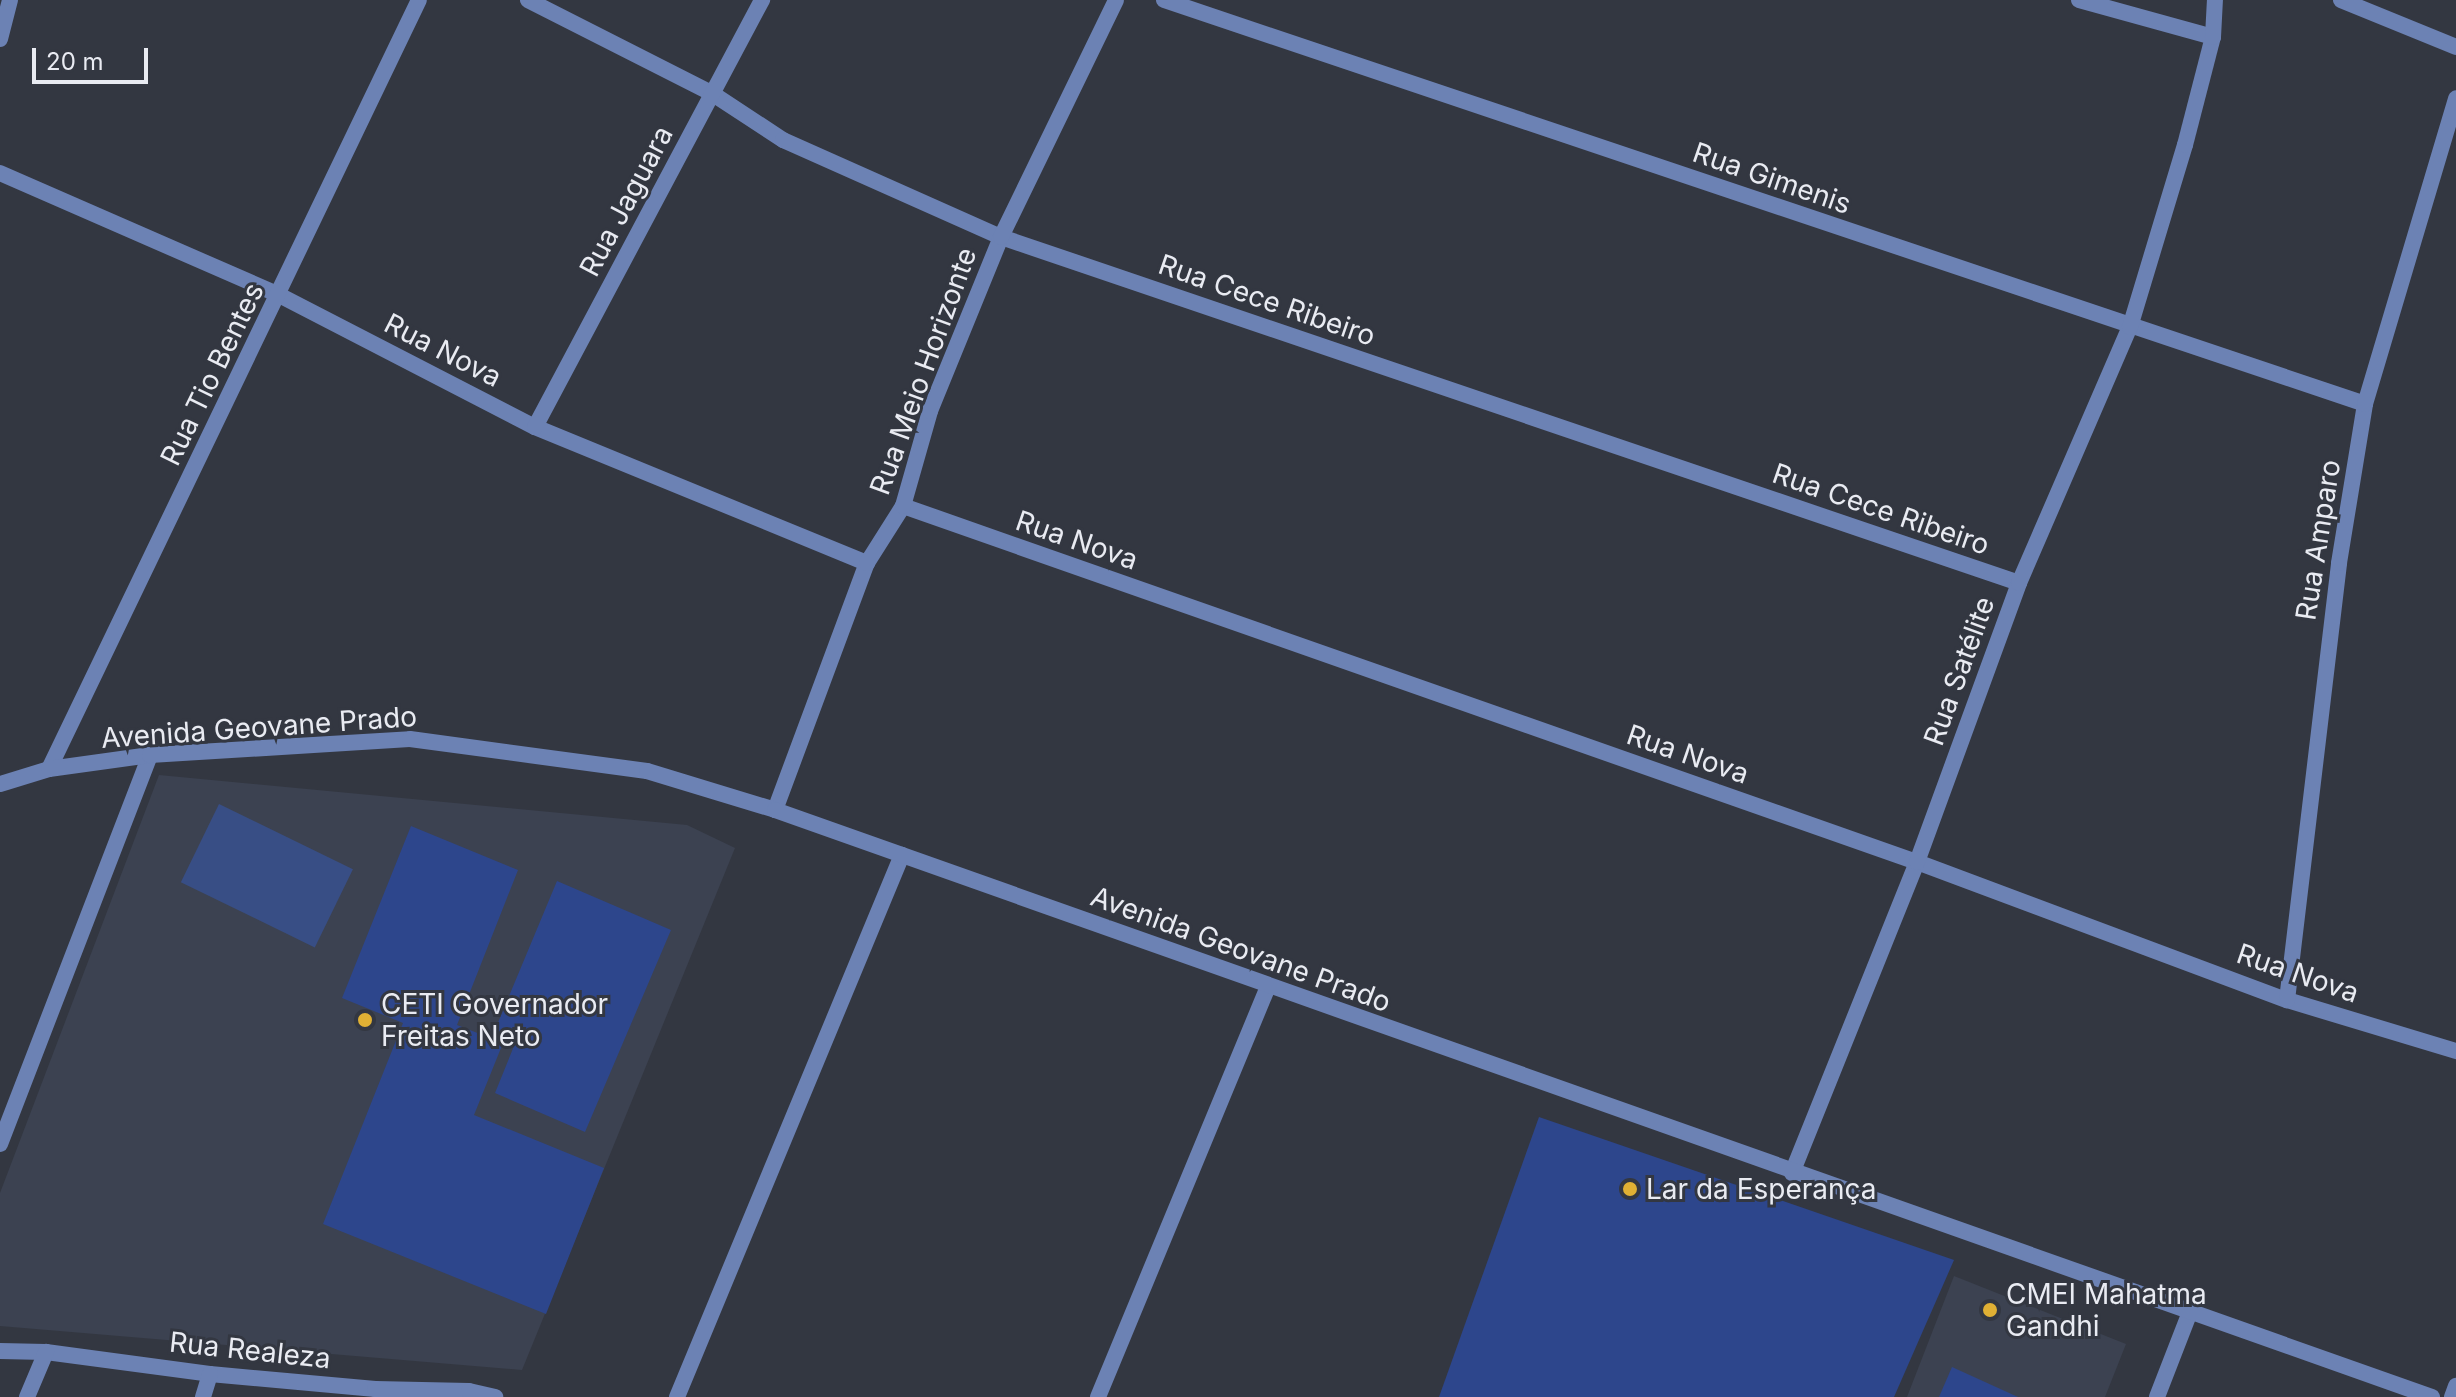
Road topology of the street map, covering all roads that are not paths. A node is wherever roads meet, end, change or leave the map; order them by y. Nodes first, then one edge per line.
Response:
1 (10, 0) edge
2 (419, 0) edge
3 (528, 0) edge
4 (762, 0) edge
5 (1116, 0) edge
6 (1164, 0) edge
7 (2079, 0) edge
8 (2215, 0) edge
9 (2341, 0) edge
10 (2213, 37) junction
11 (0, 39) edge
12 (2456, 47) edge
13 (713, 94) junction
14 (2456, 98) edge
15 (0, 173) edge
16 (1001, 237) junction
17 (279, 295) junction
18 (2130, 327) junction
19 (2365, 404) junction
20 (535, 427) junction
21 (903, 506) junction
22 (867, 563) junction
23 (2019, 583) junction
24 (150, 755) junction
25 (49, 769) junction
26 (0, 784) edge
27 (775, 810) junction
28 (902, 855) junction
29 (1917, 862) junction
30 (1268, 986) junction
31 (2287, 1000) junction
32 (2456, 1051) edge
33 (0, 1144) edge
34 (1792, 1173) junction
35 (2190, 1312) junction
36 (0, 1351) edge
37 (46, 1352) junction
38 (210, 1374) junction
39 (2456, 1386) edge
40 (468, 1394) edge
41 (27, 1397) edge
42 (203, 1397) edge
43 (495, 1397) edge
44 (677, 1397) edge
45 (1098, 1397) edge
46 (2157, 1397) edge
47 (2432, 1397) edge
48 (2452, 1397) edge

1 - 11 street
2 - 17 street, Rua Tio Bentes
3 - 13 street, Rua Cece Ribeiro
4 - 13 street, Rua Jaguara
5 - 16 street, Rua Meio Horizonte
6 - 18 street, Rua Gimenis
7 - 10 street
8 - 10 street, Rua Satélite
9 - 12 street
10 - 18 street, Rua Satélite
13 - 16 street, Rua Cece Ribeiro
13 - 20 street, Rua Jaguara
14 - 19 street, Rua Amparo
15 - 17 street, Rua Nova
16 - 21 street, Rua Meio Horizonte
16 - 23 street, Rua Cece Ribeiro
17 - 20 street, Rua Nova
17 - 25 street, Rua Tio Bentes
18 - 19 street, Rua Gimenis
18 - 23 street, Rua Satélite
19 - 31 street, Rua Amparo
20 - 22 street, Rua Nova
21 - 22 street, Rua Meio Horizonte
21 - 29 street, Rua Nova
22 - 27 street, Rua Meio Horizonte
23 - 29 street, Rua Satélite
24 - 25 street, Avenida Geovane Prado
24 - 27 street, Avenida Geovane Prado
24 - 33 street
25 - 26 street, Avenida Geovane Prado
27 - 28 street, Avenida Geovane Prado
28 - 30 street, Avenida Geovane Prado
28 - 44 street
29 - 31 street, Rua Nova
29 - 34 street, Rua Satélite
30 - 34 street, Avenida Geovane Prado
30 - 45 street
31 - 32 street, Rua Nova
34 - 35 street, Avenida Geovane Prado
35 - 46 street
35 - 47 street, Avenida Geovane Prado
36 - 37 street, Rua Realeza
37 - 38 street, Rua Realeza
37 - 41 street
38 - 40 street, Rua Realeza
38 - 42 street
39 - 48 street
40 - 43 street, Rua Realeza

